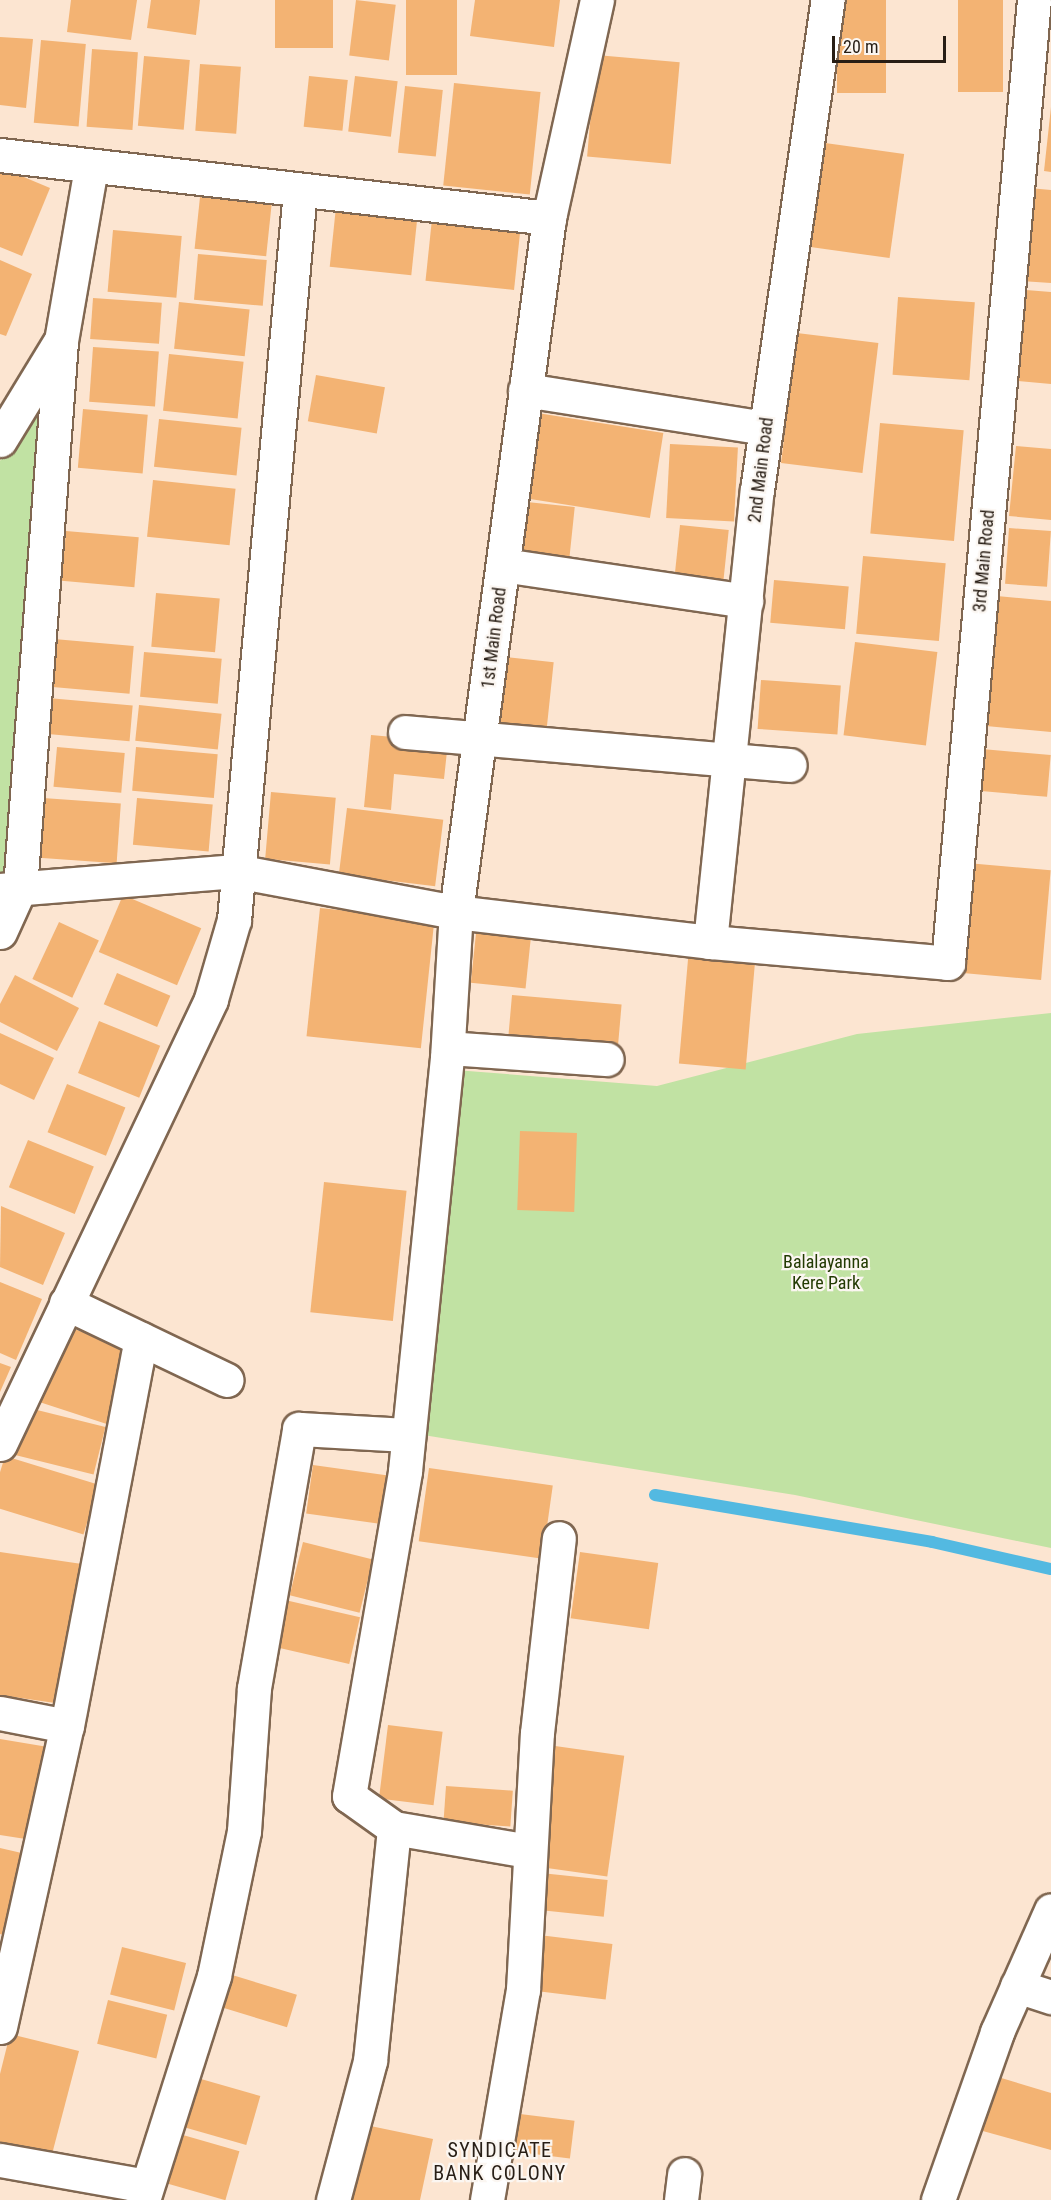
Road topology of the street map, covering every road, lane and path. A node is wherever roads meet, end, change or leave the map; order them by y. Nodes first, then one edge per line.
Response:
1 (597, 0) edge
2 (828, 0) edge
3 (1034, 0) edge
4 (0, 155) edge
5 (91, 168) junction
6 (300, 191) junction
7 (549, 218) junction
8 (61, 341) junction
9 (525, 390) junction
10 (766, 428) junction
11 (0, 440) edge
12 (503, 565) junction
13 (746, 601) junction
14 (405, 732) dead end
15 (480, 738) junction
16 (729, 760) junction
17 (790, 765) dead end
18 (236, 871) junction
19 (10, 889) edge
20 (456, 912) junction
21 (0, 932) edge
22 (711, 942) junction
23 (447, 1053) junction
24 (607, 1059) dead end
25 (66, 1303) junction
26 (141, 1339) junction
27 (227, 1380) dead end
28 (408, 1435) junction
29 (0, 1444) edge
30 (559, 1538) dead end
31 (0, 1713) edge
32 (67, 1726) junction
33 (394, 1828) junction
34 (529, 1851) junction
35 (1051, 1910) edge
36 (1017, 1986) junction
37 (1051, 1997) edge
38 (0, 2027) edge
39 (0, 2160) edge
40 (144, 2193) edge
41 (333, 2200) edge
42 (488, 2200) edge
43 (938, 2200) edge

1 - 7 street, 1st Main Road
2 - 10 street, 2nd Main Road
3 - 22 street, 3rd Main Road
4 - 5 street
5 - 6 street
5 - 8 street
6 - 7 street
6 - 18 street
7 - 9 street, 1st Main Road
8 - 11 street
8 - 19 street
9 - 10 street
9 - 12 street, 1st Main Road
10 - 13 street, 2nd Main Road
12 - 13 street
12 - 15 street, 1st Main Road
13 - 16 street, 2nd Main Road
14 - 15 street
15 - 16 street
15 - 20 street, 1st Main Road
16 - 17 street
16 - 22 street, 2nd Main Road
18 - 19 street
18 - 20 street
18 - 25 street
19 - 21 street
20 - 22 street
20 - 23 street, 1st Main Road
23 - 24 street
23 - 28 street, 1st Main Road
25 - 26 street
25 - 29 street
26 - 27 street
26 - 32 street
28 - 33 street, 1st Main Road
28 - 40 street
30 - 34 street
31 - 32 street
32 - 38 street
33 - 34 street
33 - 41 street
34 - 42 street
35 - 36 street
36 - 37 street
36 - 43 street
39 - 40 street

